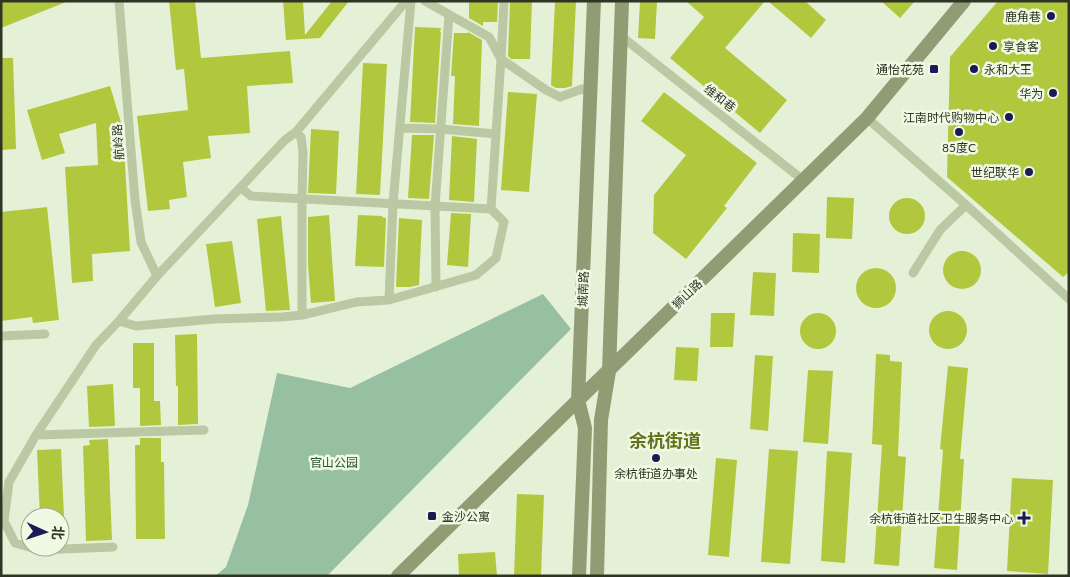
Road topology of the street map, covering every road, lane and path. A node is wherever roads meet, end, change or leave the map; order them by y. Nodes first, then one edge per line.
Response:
1 (120, 1) edge
2 (406, 1) edge
3 (411, 1) edge
4 (425, 1) edge
5 (504, 1) edge
6 (594, 1) edge
7 (622, 1) edge
8 (964, 1) edge
9 (450, 15) junction
10 (621, 36) junction
11 (501, 59) junction
12 (592, 93) junction
13 (868, 118) junction
14 (400, 128) junction
15 (441, 129) junction
16 (296, 132) junction
17 (496, 134) junction
18 (804, 180) junction
19 (241, 188) junction
20 (302, 199) junction
21 (393, 204) junction
22 (966, 205) junction
23 (436, 206) junction
24 (491, 209) junction
25 (913, 273) dead end
26 (157, 276) junction
27 (436, 287) junction
28 (1069, 299) edge
29 (389, 300) junction
30 (302, 315) junction
31 (118, 321) junction
32 (45, 334) dead end
33 (1, 336) edge
34 (609, 371) junction
35 (578, 400) junction
36 (204, 430) dead end
37 (36, 435) junction
38 (113, 547) dead end
39 (398, 576) edge
40 (579, 576) edge
41 (597, 576) edge

1 - 26 street, 航岭路
2 - 16 street
3 - 14 street
4 - 9 street
5 - 11 street
6 - 12 main road, 城南路
7 - 10 main road
8 - 13 main road, 狮山路
9 - 11 street
9 - 15 street
10 - 18 street, 维和巷
10 - 34 main road
11 - 12 street
11 - 17 street
12 - 35 main road, 城南路
13 - 18 main road, 狮山路
13 - 22 street
14 - 15 street
14 - 21 street
15 - 17 street
15 - 23 street
16 - 19 street
16 - 20 street
17 - 24 street
18 - 34 main road, 狮山路
19 - 20 street
19 - 26 street
20 - 21 street
20 - 30 street
21 - 23 street
21 - 29 street
22 - 25 street
22 - 28 street
23 - 24 street
23 - 27 street
24 - 27 street
26 - 31 street
27 - 29 street
29 - 30 street
30 - 31 street
31 - 37 street
32 - 33 street
34 - 35 main road, 狮山路
34 - 41 main road
35 - 39 main road, 狮山路
35 - 40 main road, 城南路
36 - 37 street
37 - 38 street

